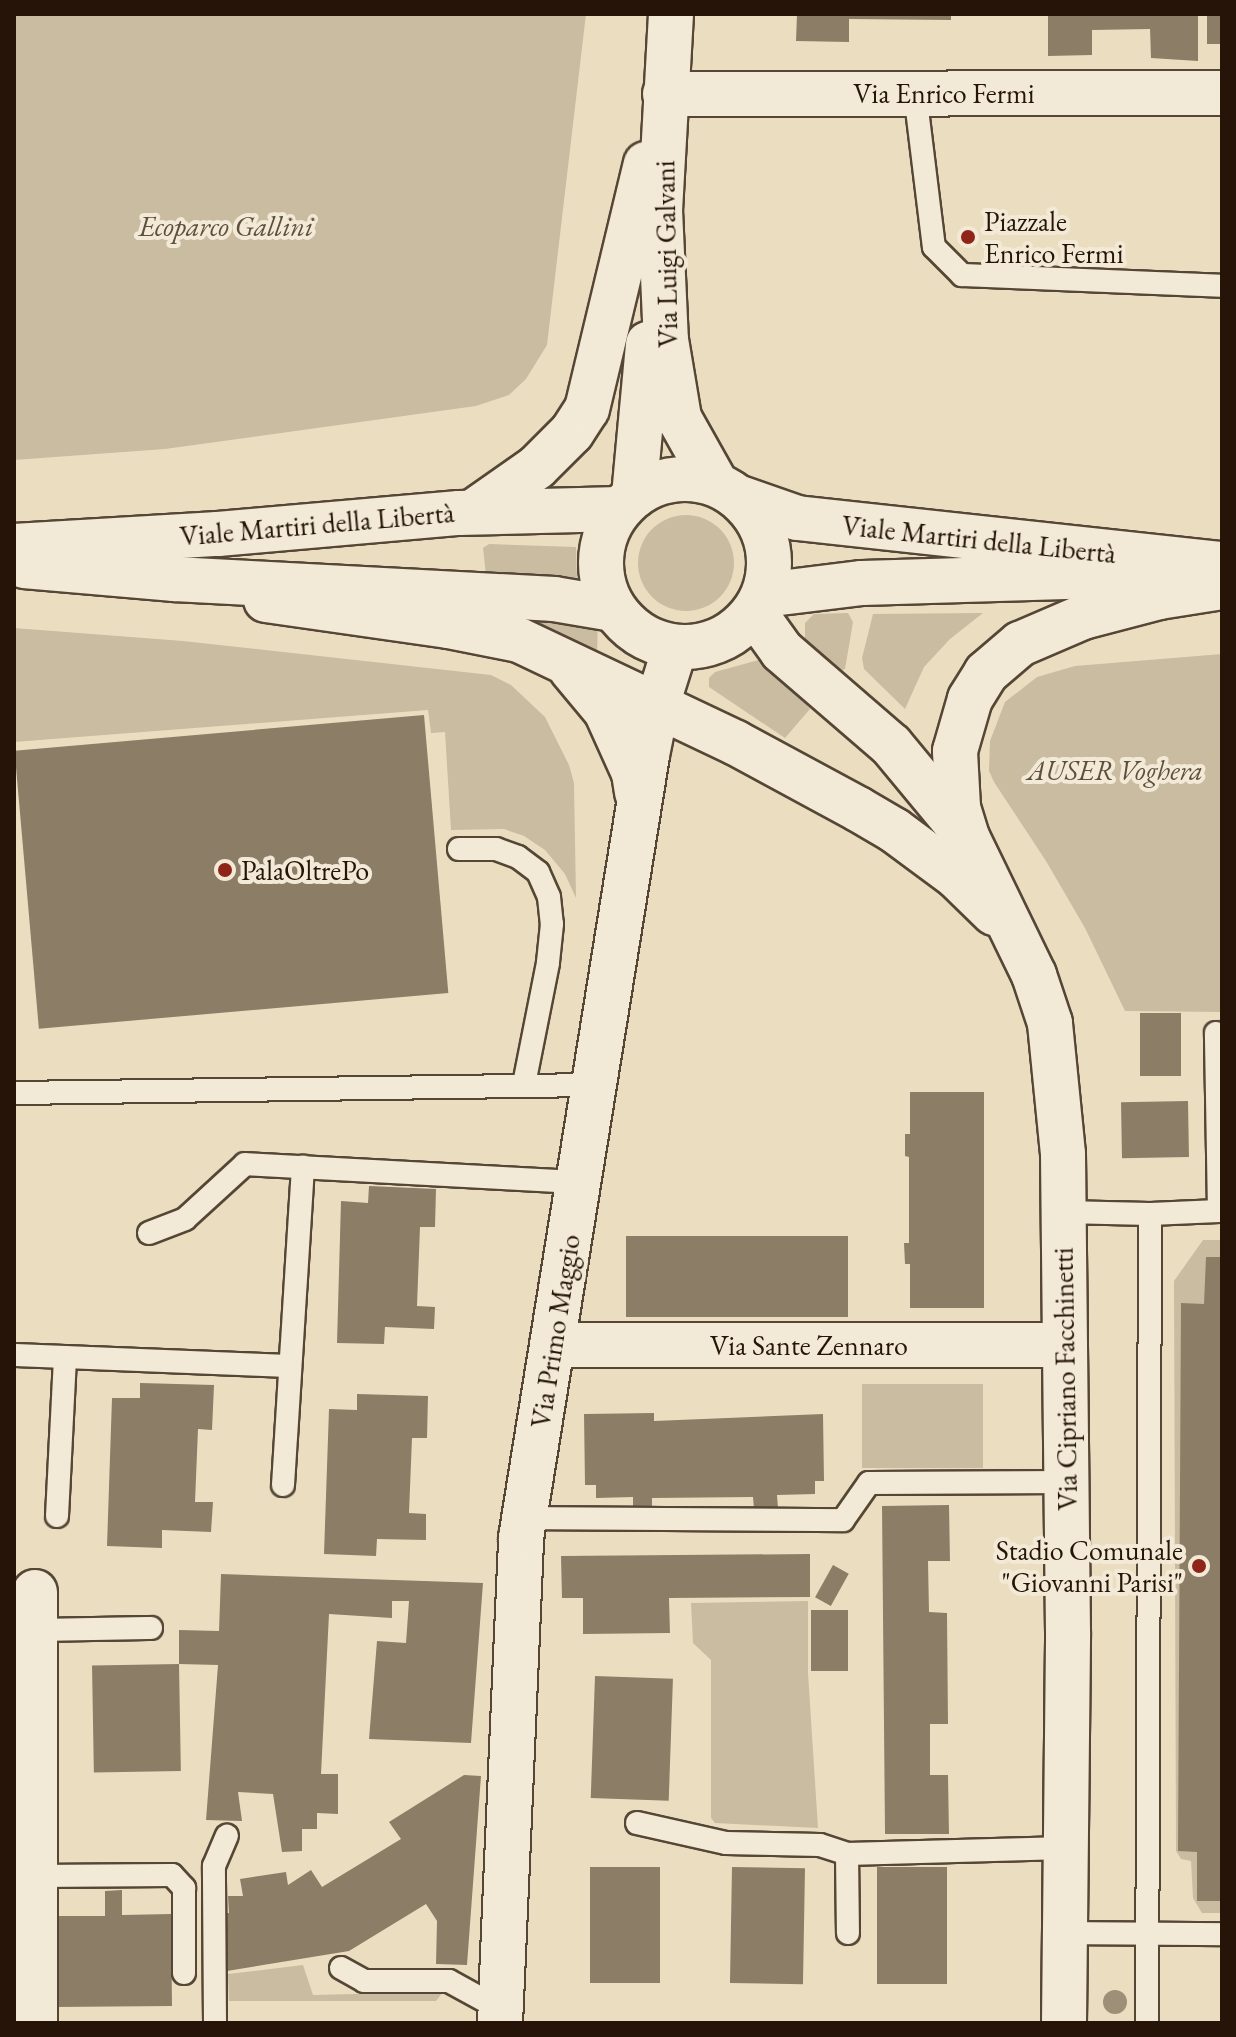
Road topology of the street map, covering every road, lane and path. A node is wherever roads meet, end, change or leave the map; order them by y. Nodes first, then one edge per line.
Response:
1 (671, 14) edge
2 (915, 93) junction
3 (1222, 93) edge
4 (665, 101) junction
5 (660, 210) junction
6 (1222, 286) edge
7 (728, 491) junction
8 (627, 502) junction
9 (473, 512) junction
10 (14, 546) edge
11 (14, 565) edge
12 (1222, 565) edge
13 (174, 579) junction
14 (1222, 587) edge
15 (759, 604) junction
16 (613, 609) junction
17 (675, 648) junction
18 (564, 662) junction
19 (657, 705) junction
20 (639, 805) junction
21 (967, 837) junction
22 (459, 849) dead end
23 (1016, 934) junction
24 (1216, 1033) dead end
25 (524, 1084) junction
26 (594, 1085) junction
27 (14, 1093) edge
28 (303, 1167) junction
29 (579, 1182) junction
30 (1063, 1212) junction
31 (1150, 1214) junction
32 (149, 1233) dead end
33 (552, 1345) junction
34 (1065, 1345) junction
35 (14, 1355) edge
36 (65, 1357) junction
37 (290, 1366) junction
38 (1067, 1482) junction
39 (283, 1485) dead end
40 (57, 1516) dead end
41 (524, 1518) junction
42 (35, 1611) joint
43 (151, 1628) dead end
44 (637, 1823) dead end
45 (227, 1836) dead end
46 (1066, 1848) junction
47 (28, 1850) edge
48 (847, 1854) junction
49 (1148, 1932) junction
50 (848, 1933) dead end
51 (1066, 1933) junction
52 (1222, 1934) edge
53 (341, 1968) dead end
54 (184, 1973) dead end
55 (500, 2016) edge
56 (35, 2023) edge
57 (215, 2023) edge
58 (1064, 2023) edge
59 (1147, 2023) edge

1 - 4 street, Via Luigi Galvani
2 - 3 street, Via Enrico Fermi
2 - 4 street, Via Enrico Fermi
2 - 6 lane
4 - 5 street, Via Luigi Galvani
4 - 9 street
5 - 7 street, Via Luigi Galvani
5 - 8 street
7 - 8 street, Viale Martiri della Libertà
7 - 12 street, Viale Martiri della Libertà
7 - 15 street
8 - 9 street, Viale Martiri della Libertà
8 - 16 street
9 - 10 street, Viale Martiri della Libertà
11 - 13 street, Viale Martiri della Libertà
12 - 15 street, Viale Martiri della Libertà
13 - 16 street, Viale Martiri della Libertà
13 - 18 street, Via Cipriano Facchinetti
14 - 21 street, Via Cipriano Facchinetti
15 - 17 street
15 - 21 street, Via Cipriano Facchinetti
16 - 17 street
17 - 19 street, Via Primo Maggio
18 - 19 street, Via Cipriano Facchinetti
18 - 20 street
19 - 20 street, Via Primo Maggio
19 - 23 street, Via Cipriano Facchinetti
20 - 26 street, Via Primo Maggio
21 - 23 street, Via Cipriano Facchinetti
22 - 25 lane
23 - 30 street, Via Cipriano Facchinetti
24 - 31 lane
25 - 26 lane
25 - 27 lane
26 - 29 street, Via Primo Maggio
28 - 29 lane
28 - 32 lane
28 - 37 lane
29 - 33 street, Via Primo Maggio
30 - 31 lane
30 - 34 street, Via Cipriano Facchinetti
31 - 49 lane
33 - 34 street, Via Sante Zennaro
33 - 41 street, Via Primo Maggio
34 - 38 street, Via Cipriano Facchinetti
35 - 36 lane
36 - 37 lane
36 - 40 lane
37 - 39 lane
38 - 41 lane
38 - 46 street, Via Cipriano Facchinetti
41 - 55 street, Via Primo Maggio
42 - 43 lane
42 - 47 street
44 - 48 lane
45 - 57 lane
46 - 48 lane
46 - 51 street, Via Cipriano Facchinetti
47 - 54 lane
47 - 56 street
48 - 50 lane
49 - 51 lane
49 - 52 lane
49 - 59 lane
51 - 58 street, Via Cipriano Facchinetti
53 - 55 lane

